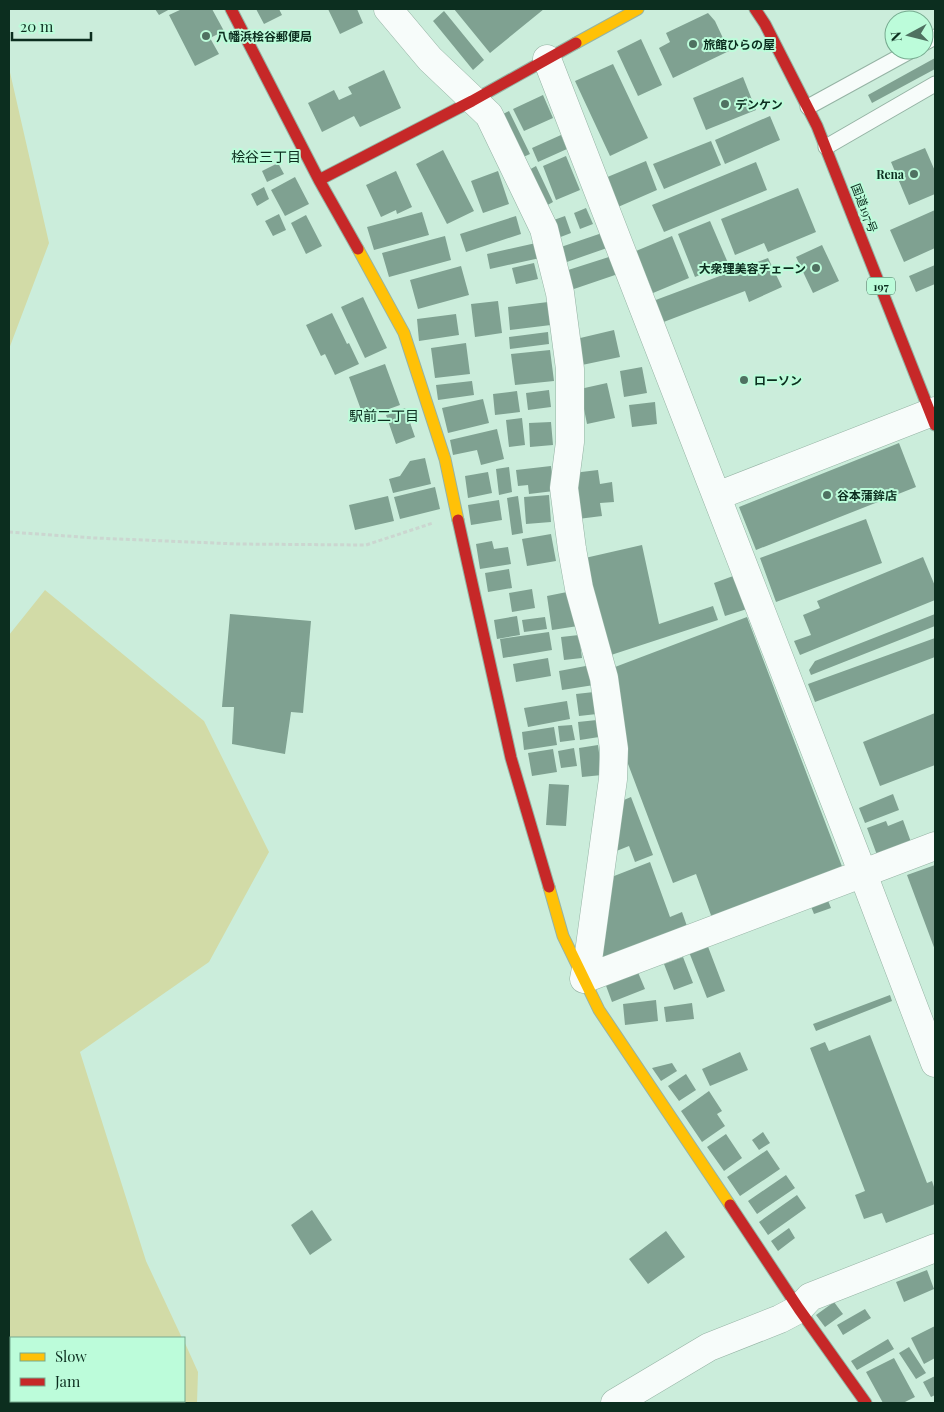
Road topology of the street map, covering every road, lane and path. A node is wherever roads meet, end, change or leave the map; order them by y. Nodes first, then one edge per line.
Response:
1 (231, 9) edge
2 (388, 9) edge
3 (638, 9) edge
4 (755, 9) edge
5 (610, 16) edge
6 (547, 59) junction
7 (894, 60) edge
8 (935, 84) edge
9 (472, 101) junction
10 (808, 107) junction
11 (826, 147) junction
12 (319, 180) junction
13 (934, 416) edge
14 (717, 496) junction
15 (457, 515) junction
16 (9, 532) edge
17 (935, 846) edge
18 (863, 874) junction
19 (584, 979) junction
20 (935, 1063) edge
21 (935, 1248) edge
22 (799, 1309) junction
23 (615, 1403) edge
24 (866, 1403) edge

1 - 12 main road
2 - 9 street
3 - 5 main road
4 - 10 main road, 国道197号 / 197
5 - 6 main road
6 - 9 main road
6 - 14 street
7 - 10 lane
8 - 11 lane
9 - 12 main road
9 - 19 street
10 - 11 main road, 国道197号 / 197
11 - 13 main road, 国道197号 / 197
12 - 15 main road
13 - 14 street
14 - 18 street
15 - 16 path
15 - 19 main road
17 - 18 street
18 - 19 street
18 - 20 street
19 - 22 main road
21 - 22 street
22 - 23 street
22 - 24 main road

